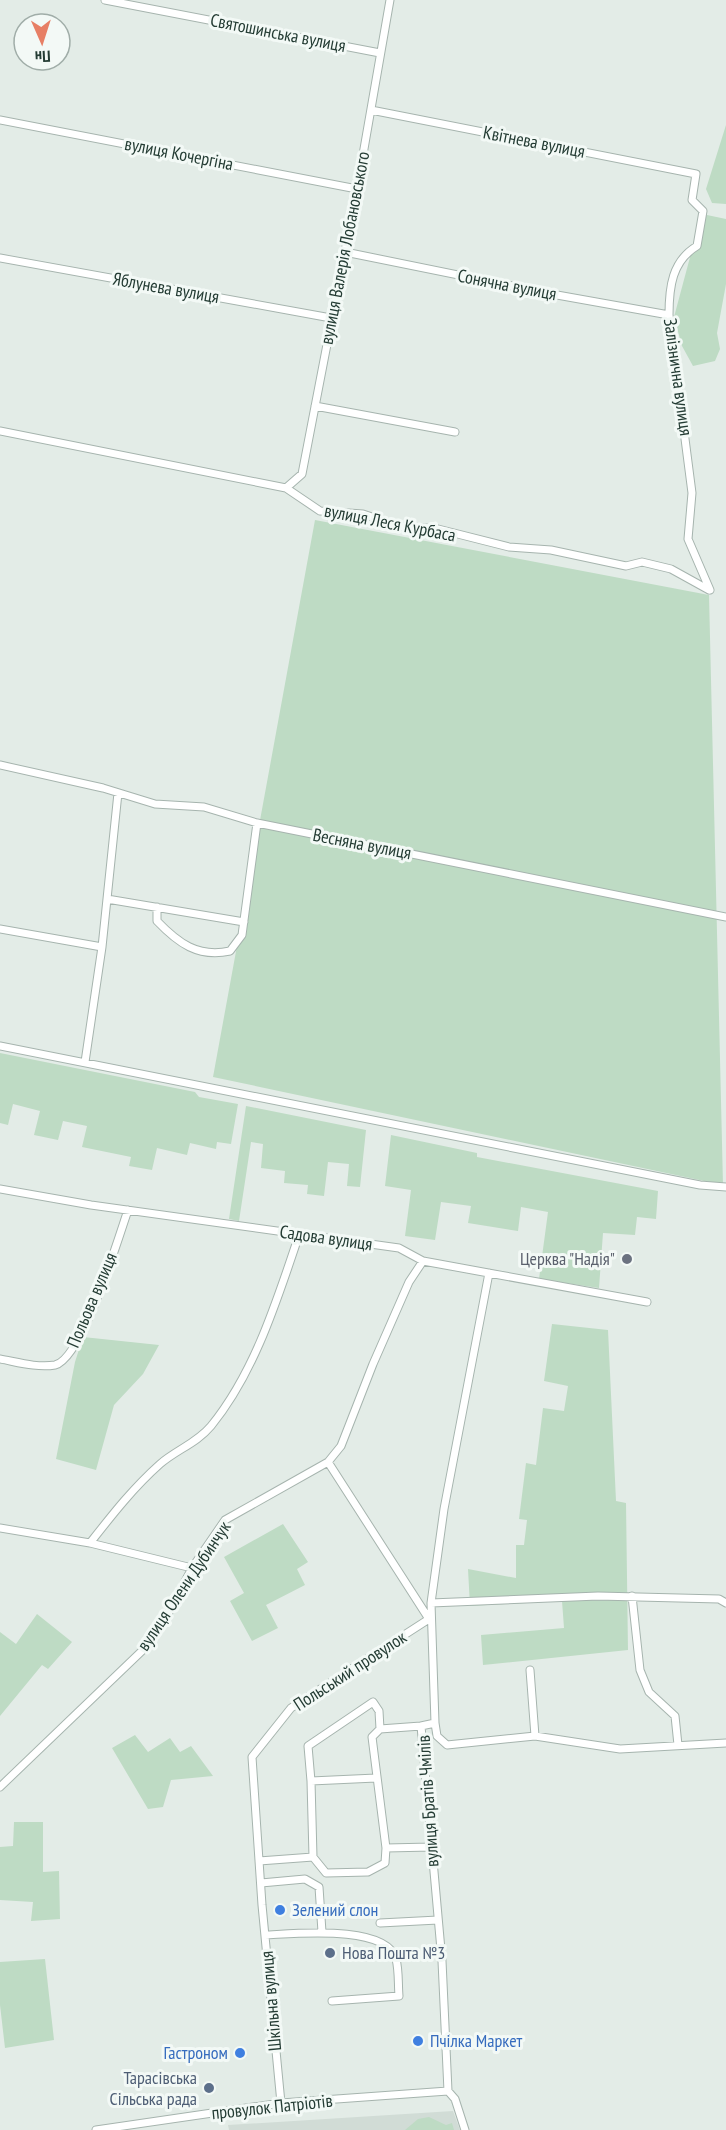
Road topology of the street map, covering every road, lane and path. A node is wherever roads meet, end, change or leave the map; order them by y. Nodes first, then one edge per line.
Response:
1 (105, 0) edge
2 (390, 0) edge
3 (380, 53) junction
4 (371, 110) junction
5 (0, 120) edge
6 (696, 174) joint
7 (357, 189) junction
8 (345, 252) junction
9 (0, 258) edge
10 (669, 315) junction
11 (331, 318) junction
12 (315, 405) junction
13 (0, 430) edge
14 (455, 432) dead end
15 (286, 488) junction
16 (710, 590) joint
17 (0, 765) edge
18 (118, 793) junction
19 (257, 823) junction
20 (107, 899) junction
21 (157, 907) junction
22 (726, 917) edge
23 (244, 922) junction
24 (0, 929) edge
25 (102, 946) junction
26 (0, 1046) edge
27 (85, 1062) junction
28 (726, 1187) edge
29 (0, 1189) edge
30 (128, 1210) junction
31 (299, 1235) junction
32 (423, 1261) junction
33 (489, 1274) junction
34 (647, 1302) dead end
35 (0, 1359) edge
36 (328, 1462) junction
37 (0, 1528) edge
38 (90, 1544) junction
39 (192, 1568) junction
40 (632, 1596) junction
41 (431, 1603) junction
42 (726, 1603) edge
43 (429, 1619) junction
44 (530, 1670) dead end
45 (435, 1723) junction
46 (421, 1726) junction
47 (380, 1730) junction
48 (535, 1736) junction
49 (726, 1743) edge
50 (678, 1745) junction
51 (376, 1778) junction
52 (311, 1781) junction
53 (0, 1786) edge
54 (431, 1847) junction
55 (386, 1848) junction
56 (314, 1857) junction
57 (259, 1861) junction
58 (261, 1883) junction
59 (262, 1899) joint
60 (438, 1920) junction
61 (380, 1923) dead end
62 (322, 1932) junction
63 (265, 1935) junction
64 (332, 2001) dead end
65 (448, 2091) junction
66 (281, 2103) junction
67 (96, 2130) edge
68 (465, 2130) edge

1 - 3 street, Святошинська вулиця
2 - 3 street, вулиця Валерія Лобановського
3 - 4 street, вулиця Валерія Лобановського
4 - 6 street, Квітнева вулиця
4 - 7 street, вулиця Валерія Лобановського
5 - 7 street, вулиця Кочергіна
6 - 10 street, Залізнична вулиця
7 - 8 street, вулиця Валерія Лобановського
8 - 10 street, Сонячна вулиця
8 - 11 street, вулиця Валерія Лобановського
9 - 11 street, Яблунева вулиця
10 - 16 street, Залізнична вулиця
11 - 12 street, вулиця Валерія Лобановського
12 - 14 street
12 - 15 street, вулиця Валерія Лобановського
13 - 15 street, вулиця Леся Курбаса
15 - 16 street, вулиця Леся Курбаса
17 - 18 street, Весняна вулиця
18 - 19 street, Весняна вулиця
18 - 20 street
19 - 22 street, Весняна вулиця
19 - 23 street
20 - 21 street
20 - 25 street
21 - 23 street
21 - 23 street
24 - 25 street
25 - 27 street
26 - 27 street
27 - 28 street
29 - 30 street, Садова вулиця
30 - 31 street, Садова вулиця
30 - 35 street, Польова вулиця
31 - 32 street, Садова вулиця
31 - 38 street
32 - 33 street, Садова вулиця
32 - 36 street, вулиця Олени Дубинчук
33 - 34 street, Садова вулиця
33 - 41 street, вулиця Братів Чмілів
36 - 39 street, вулиця Олени Дубинчук
36 - 43 street
37 - 38 street
38 - 39 street
39 - 53 street, вулиця Олени Дубинчук
40 - 41 street
40 - 42 street
40 - 50 street
41 - 43 street, вулиця Братів Чмілів
43 - 45 street, вулиця Братів Чмілів
43 - 57 street, Польський провулок
44 - 48 street
45 - 46 street, вулиця Братів Чмілів
45 - 48 street
46 - 47 street
46 - 54 street, вулиця Братів Чмілів
47 - 51 street
47 - 52 street
48 - 50 street
49 - 50 street
51 - 52 street
51 - 55 street
52 - 56 street
54 - 55 street
54 - 60 street, вулиця Братів Чмілів
55 - 56 street
56 - 57 street
57 - 58 street, Польський провулок
58 - 59 street, Польський провулок
58 - 62 street
59 - 63 street, Шкільна вулиця
60 - 61 street
60 - 65 street, вулиця Братів Чмілів
62 - 63 street
62 - 64 street
63 - 66 street, Шкільна вулиця
65 - 66 street, провулок Патріотів
65 - 68 street
66 - 67 street, провулок Патріотів

